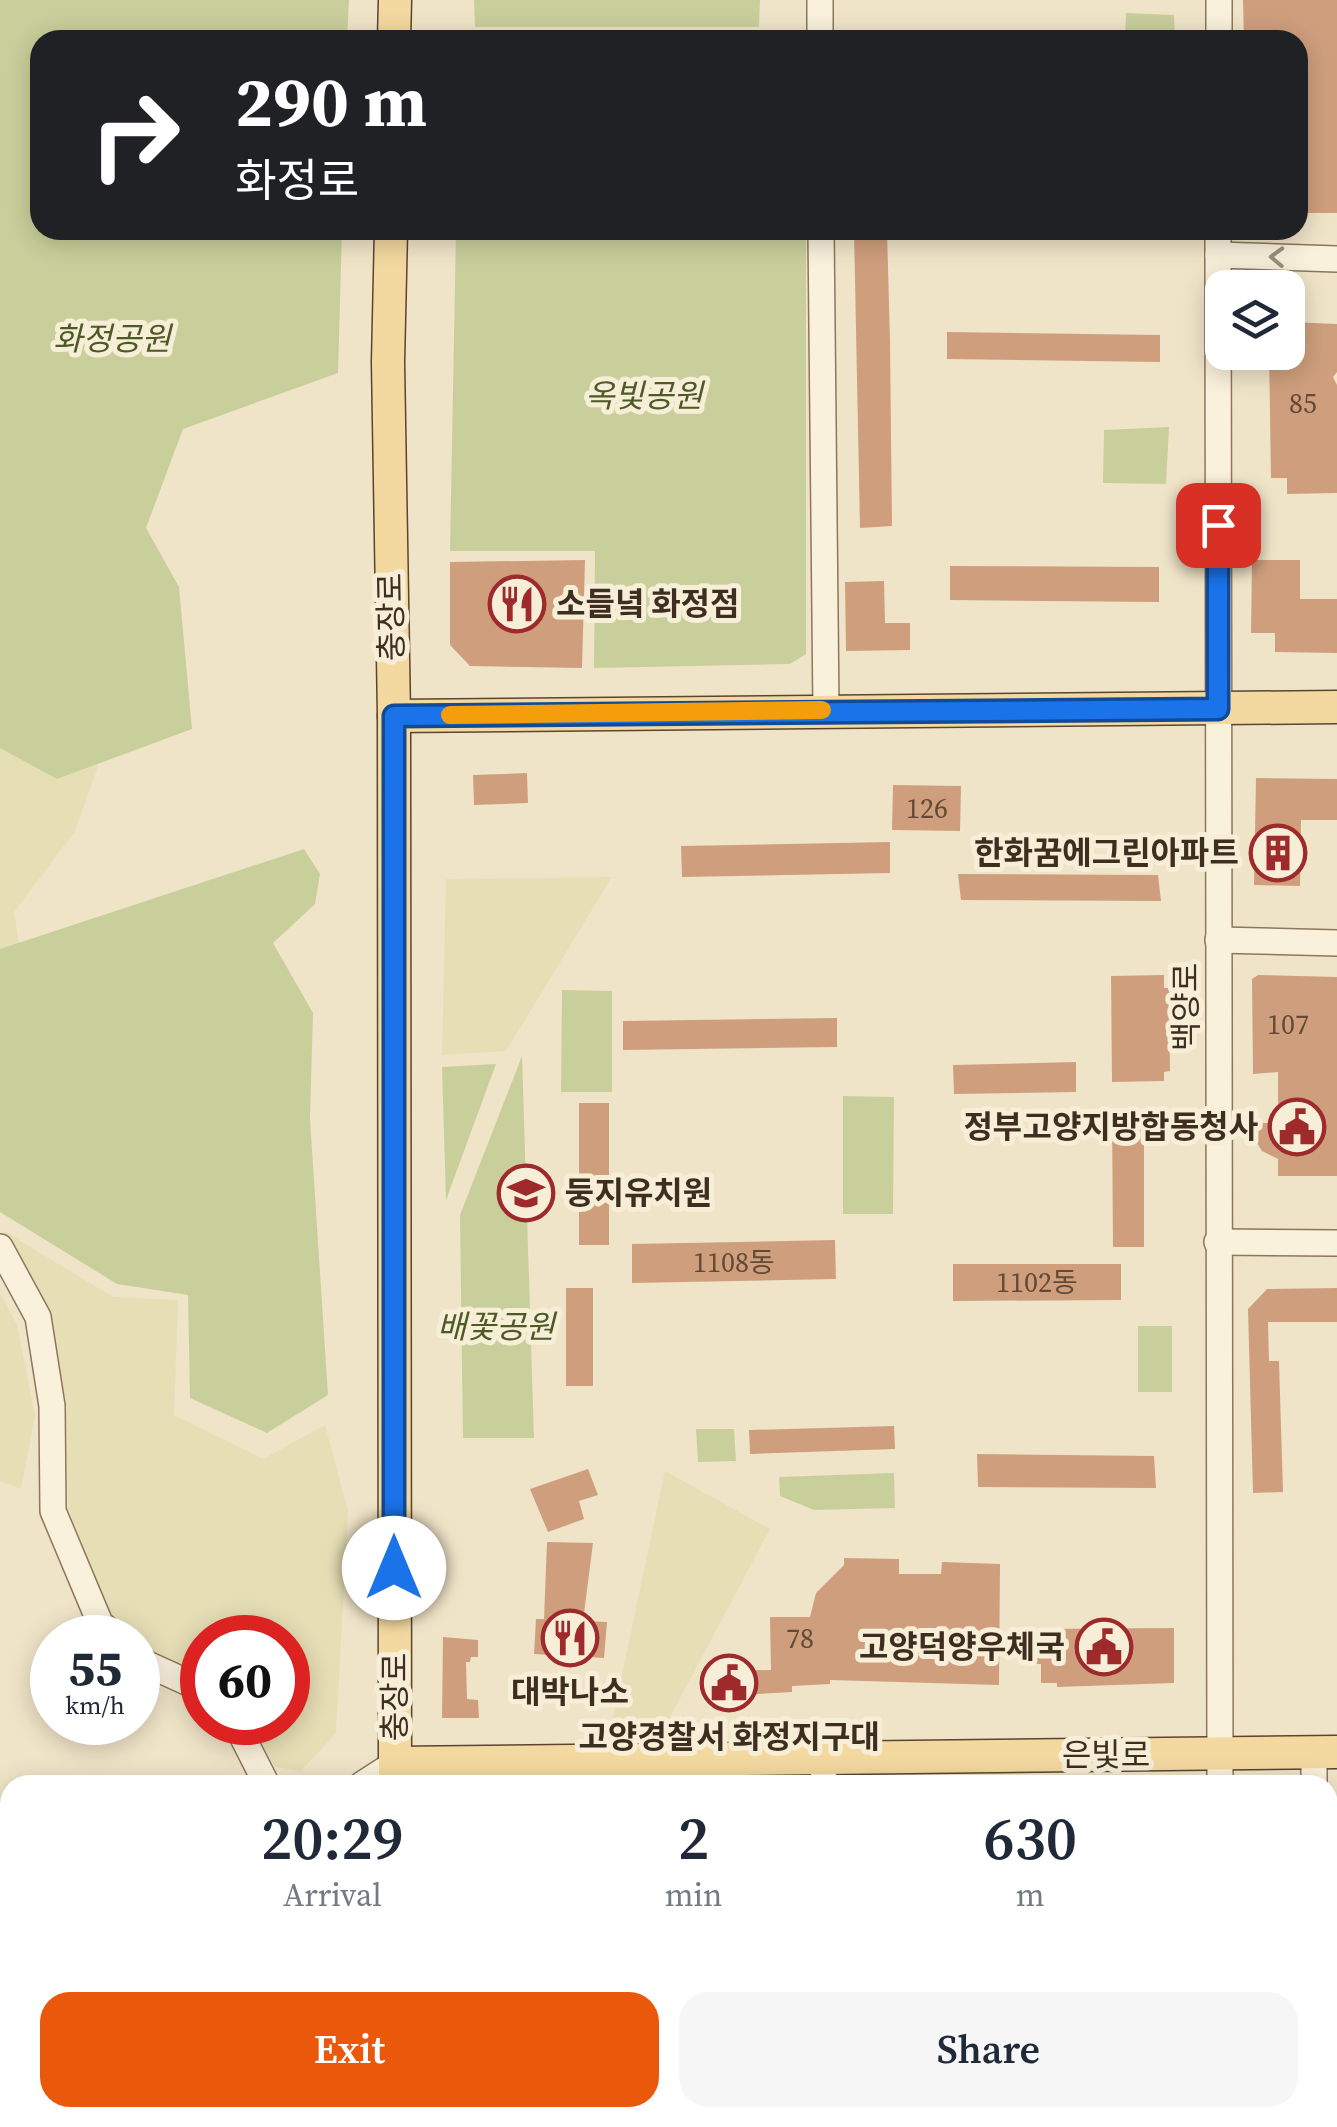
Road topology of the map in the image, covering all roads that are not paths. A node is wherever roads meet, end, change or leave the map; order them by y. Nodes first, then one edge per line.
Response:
1 (395, 0) edge
2 (820, 0) edge
3 (1219, 0) edge
4 (394, 30) edge
5 (820, 30) edge
6 (1219, 30) edge
7 (391, 240) edge
8 (820, 240) edge
9 (1218, 242) edge
10 (1337, 259) edge
11 (1337, 707) edge
12 (1218, 709) junction
13 (826, 710) junction
14 (394, 716) junction
15 (1218, 940) junction
16 (1337, 942) edge
17 (1218, 1242) junction
18 (1337, 1243) edge
19 (0, 1247) edge
20 (97, 1615) edge
21 (247, 1745) edge
22 (1326, 1752) edge
23 (1220, 1770) edge
24 (823, 1771) edge
25 (395, 1774) edge
26 (261, 1775) edge

1 - 4 main road
2 - 5 street
3 - 6 street
7 - 14 main road, 충장로
8 - 13 street
10 -> 9 street
9 - 12 street, 백양로
11 - 12 main road
12 - 13 main road
12 - 15 street, 백양로
13 - 14 main road
14 - 25 main road, 충장로
15 - 16 street
15 - 17 street, 백양로
17 - 18 street
17 - 23 street, 백양로
19 - 20 street
21 - 26 street
22 - 23 main road, 은빛로
23 - 24 main road, 은빛로
24 - 25 main road, 은빛로

